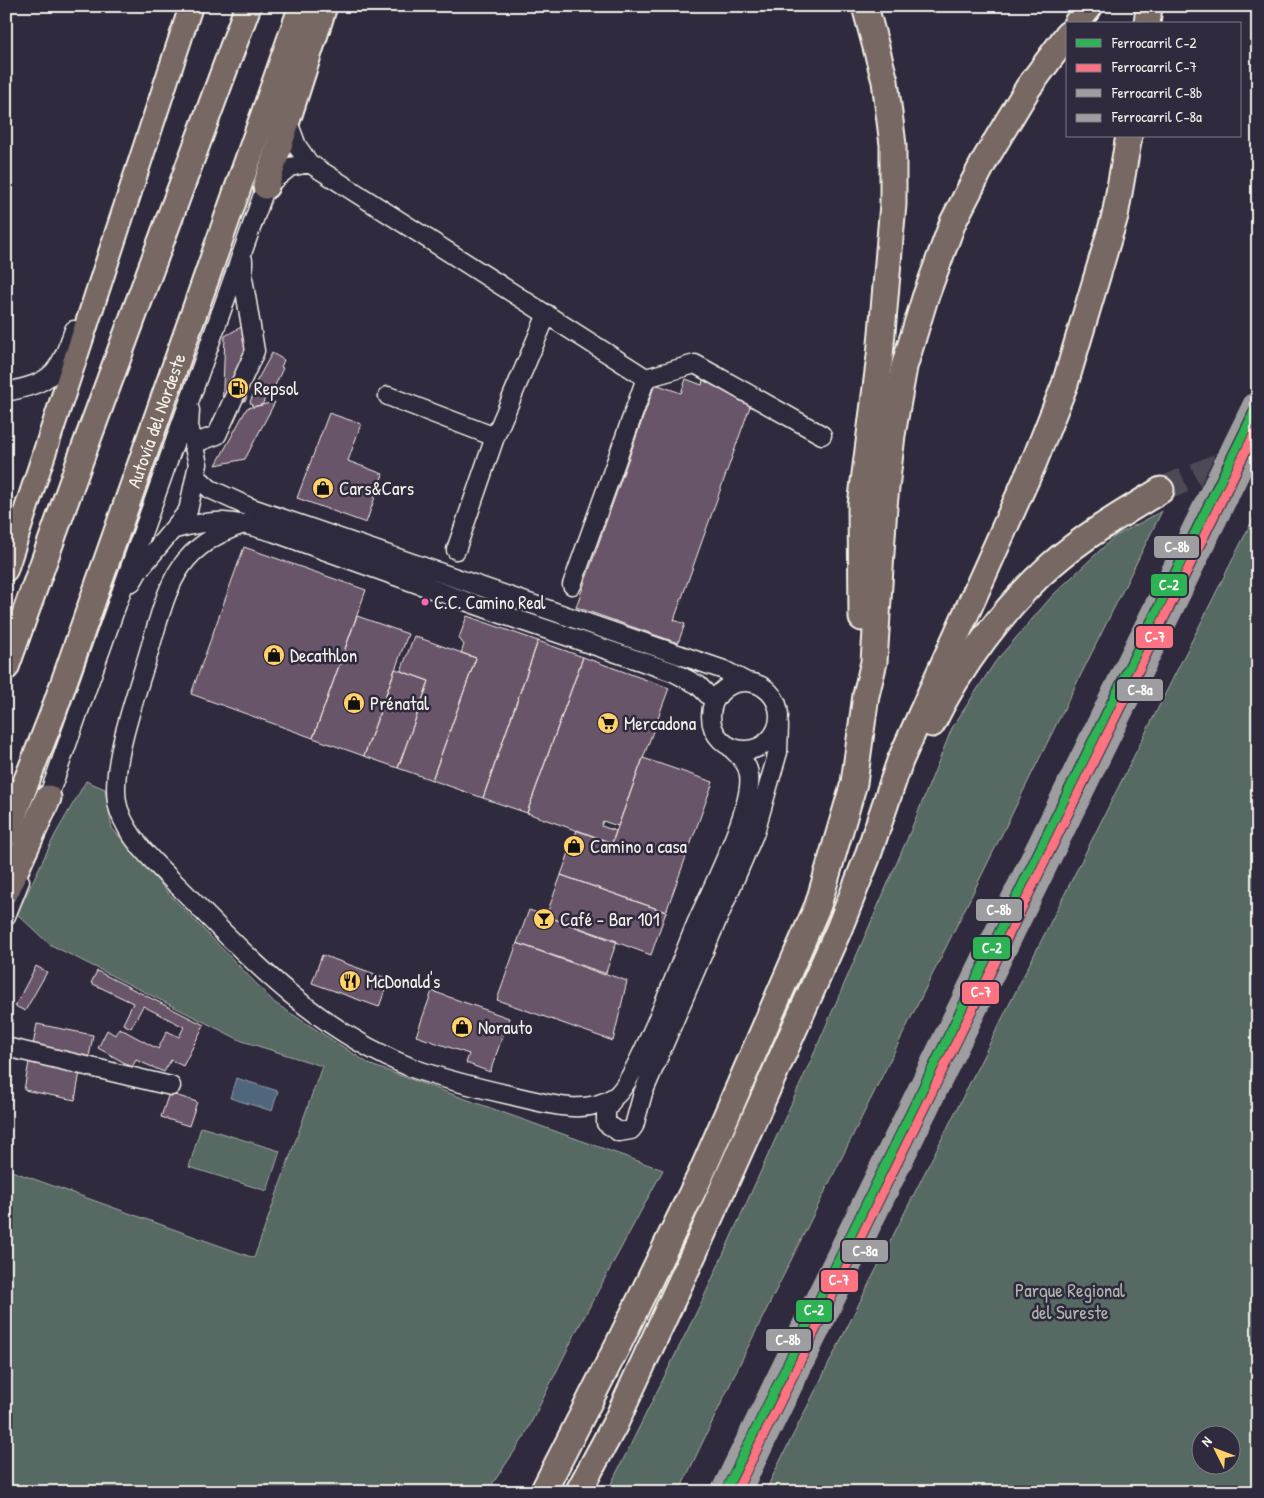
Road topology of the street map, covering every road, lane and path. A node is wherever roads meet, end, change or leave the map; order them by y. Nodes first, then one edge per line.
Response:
1 (191, 6) edge
2 (248, 6) edge
3 (302, 6) edge
4 (324, 6) edge
5 (865, 6) edge
6 (1090, 6) edge
7 (1149, 6) edge
8 (1078, 22) edge
9 (1146, 22) edge
10 (1066, 37) edge
11 (288, 122) junction
12 (1128, 138) edge
13 (309, 163) junction
14 (266, 186) junction
15 (113, 243) junction
16 (243, 252) junction
17 (547, 314) junction
18 (646, 378) junction
19 (6, 392) edge
20 (190, 395) junction
21 (388, 396) dead end
22 (822, 435) dead end
23 (495, 437) junction
24 (193, 444) junction
25 (196, 476) junction
26 (1161, 490) tunnel mouth
27 (244, 524) junction
28 (175, 529) junction
29 (456, 550) dead end
30 (6, 570) edge
31 (572, 584) dead end
32 (111, 622) junction
33 (6, 667) edge
34 (745, 682) junction
35 (866, 696) junction
36 (714, 701) junction
37 (779, 725) junction
38 (731, 748) junction
39 (48, 798) junction
40 (6, 833) edge
41 (867, 858) junction
42 (6, 891) edge
43 (6, 916) edge
44 (6, 1047) edge
45 (171, 1086) dead end
46 (613, 1099) junction
47 (543, 1492) edge
48 (578, 1492) edge

1 - 15 main road
2 - 33 highway
3 - 40 highway, Autovía del Nordeste
4 - 11 highway
5 - 35 highway
6 - 8 highway
7 - 9 highway
10 - 35 highway
11 - 13 street
11 - 14 highway
12 - 41 highway
13 - 14 street
13 - 17 street
14 - 16 street
15 - 19 street
15 - 30 main road
16 - 20 street
16 - 24 street
17 - 18 street
17 - 23 street
18 - 22 street
18 - 31 street
20 - 24 street
20 - 32 street
21 - 23 street
23 - 29 street
24 - 25 street
25 - 28 street
25 - 34 street
26 - 41 highway
27 - 28 street
27 - 36 street
27 - 46 street
28 - 32 street
32 - 39 street
34 - 36 street
34 - 37 street
35 - 47 highway
36 - 38 street
37 - 38 street
37 - 46 street
38 - 46 street
39 - 42 highway
39 - 43 street
41 - 48 highway
44 - 45 street

